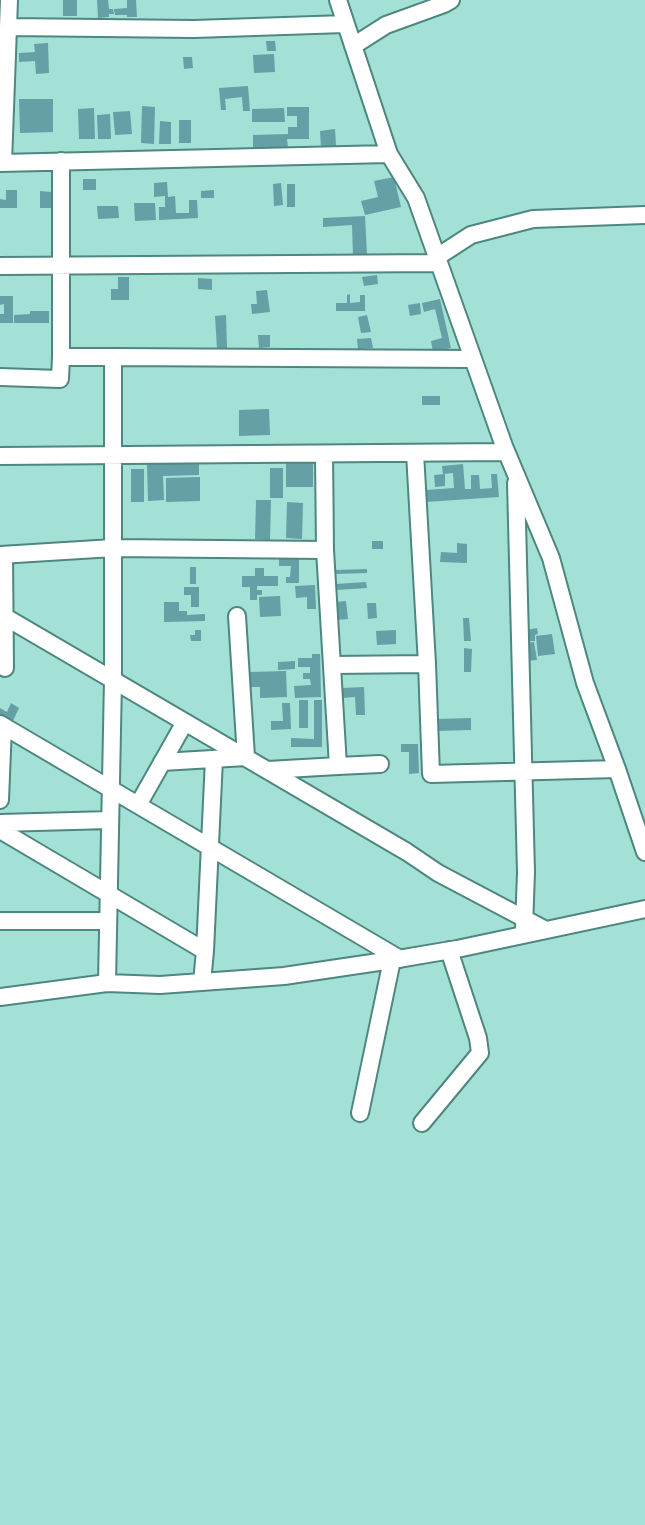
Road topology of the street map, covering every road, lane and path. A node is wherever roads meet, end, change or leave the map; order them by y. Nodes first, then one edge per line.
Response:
1 (9, 0) edge
2 (338, 0) edge
3 (451, 0) edge
4 (345, 24) junction
5 (8, 27) junction
6 (353, 46) junction
7 (388, 154) junction
8 (61, 162) junction
9 (2, 163) edge
10 (645, 216) edge
11 (438, 260) junction
12 (0, 266) edge
13 (61, 266) junction
14 (61, 357) junction
15 (113, 357) junction
16 (473, 359) junction
17 (0, 377) edge
18 (507, 452) junction
19 (416, 453) junction
20 (324, 454) junction
21 (113, 455) junction
22 (0, 456) edge
23 (515, 474) junction
24 (113, 548) junction
25 (325, 550) junction
26 (2, 555) edge
27 (2, 615) edge
28 (237, 616) dead end
29 (427, 664) junction
30 (332, 665) junction
31 (5, 668) dead end
32 (113, 680) junction
33 (185, 722) junction
34 (2, 725) edge
35 (246, 757) junction
36 (214, 759) junction
37 (162, 762) junction
38 (380, 764) dead end
39 (338, 766) junction
40 (617, 769) junction
41 (267, 770) junction
42 (523, 772) junction
43 (111, 790) junction
44 (0, 800) edge
45 (138, 805) junction
46 (110, 820) junction
47 (0, 823) edge
48 (0, 830) edge
49 (210, 847) junction
50 (645, 852) edge
51 (109, 894) junction
52 (645, 909) edge
53 (0, 921) edge
54 (108, 921) junction
55 (524, 927) junction
56 (449, 950) junction
57 (205, 951) junction
58 (396, 960) junction
59 (202, 982) junction
60 (107, 983) junction
61 (0, 997) edge
62 (360, 1113) dead end
63 (422, 1123) dead end

1 - 5 street
2 - 4 street
3 - 6 street
4 - 5 street
4 - 6 street
5 - 9 street
6 - 7 street
7 - 8 street
7 - 11 street
8 - 9 street
8 - 13 street
10 - 11 street
11 - 13 street
11 - 16 street
12 - 13 street
13 - 14 street
14 - 15 street
14 - 17 street
15 - 16 street
15 - 21 street
16 - 18 street
18 - 19 street
18 - 23 street
19 - 20 street
19 - 29 street
20 - 21 street
20 - 25 street
21 - 22 street
21 - 24 street
23 - 40 street
23 - 42 street
24 - 25 street
24 - 26 street
24 - 32 street
25 - 30 street
26 - 27 street
27 - 31 street
27 - 32 street
28 - 35 street
29 - 30 street
29 - 42 street
30 - 39 street
32 - 33 street
32 - 43 street
33 - 35 street
33 - 37 street
34 - 43 street
34 - 44 street
35 - 36 street
35 - 41 street
36 - 37 street
36 - 49 street
37 - 45 street
38 - 39 street
39 - 41 street
40 - 42 street
40 - 50 street
41 - 55 street
42 - 55 street
43 - 45 street
43 - 46 street
45 - 49 street
46 - 47 street
46 - 51 street
48 - 51 street
49 - 57 street
49 - 58 street
51 - 54 street
51 - 57 street
52 - 55 street
53 - 54 street
54 - 60 street
55 - 56 street
56 - 58 street
56 - 63 street
57 - 59 street
58 - 59 street
58 - 62 street
59 - 60 street
60 - 61 street

